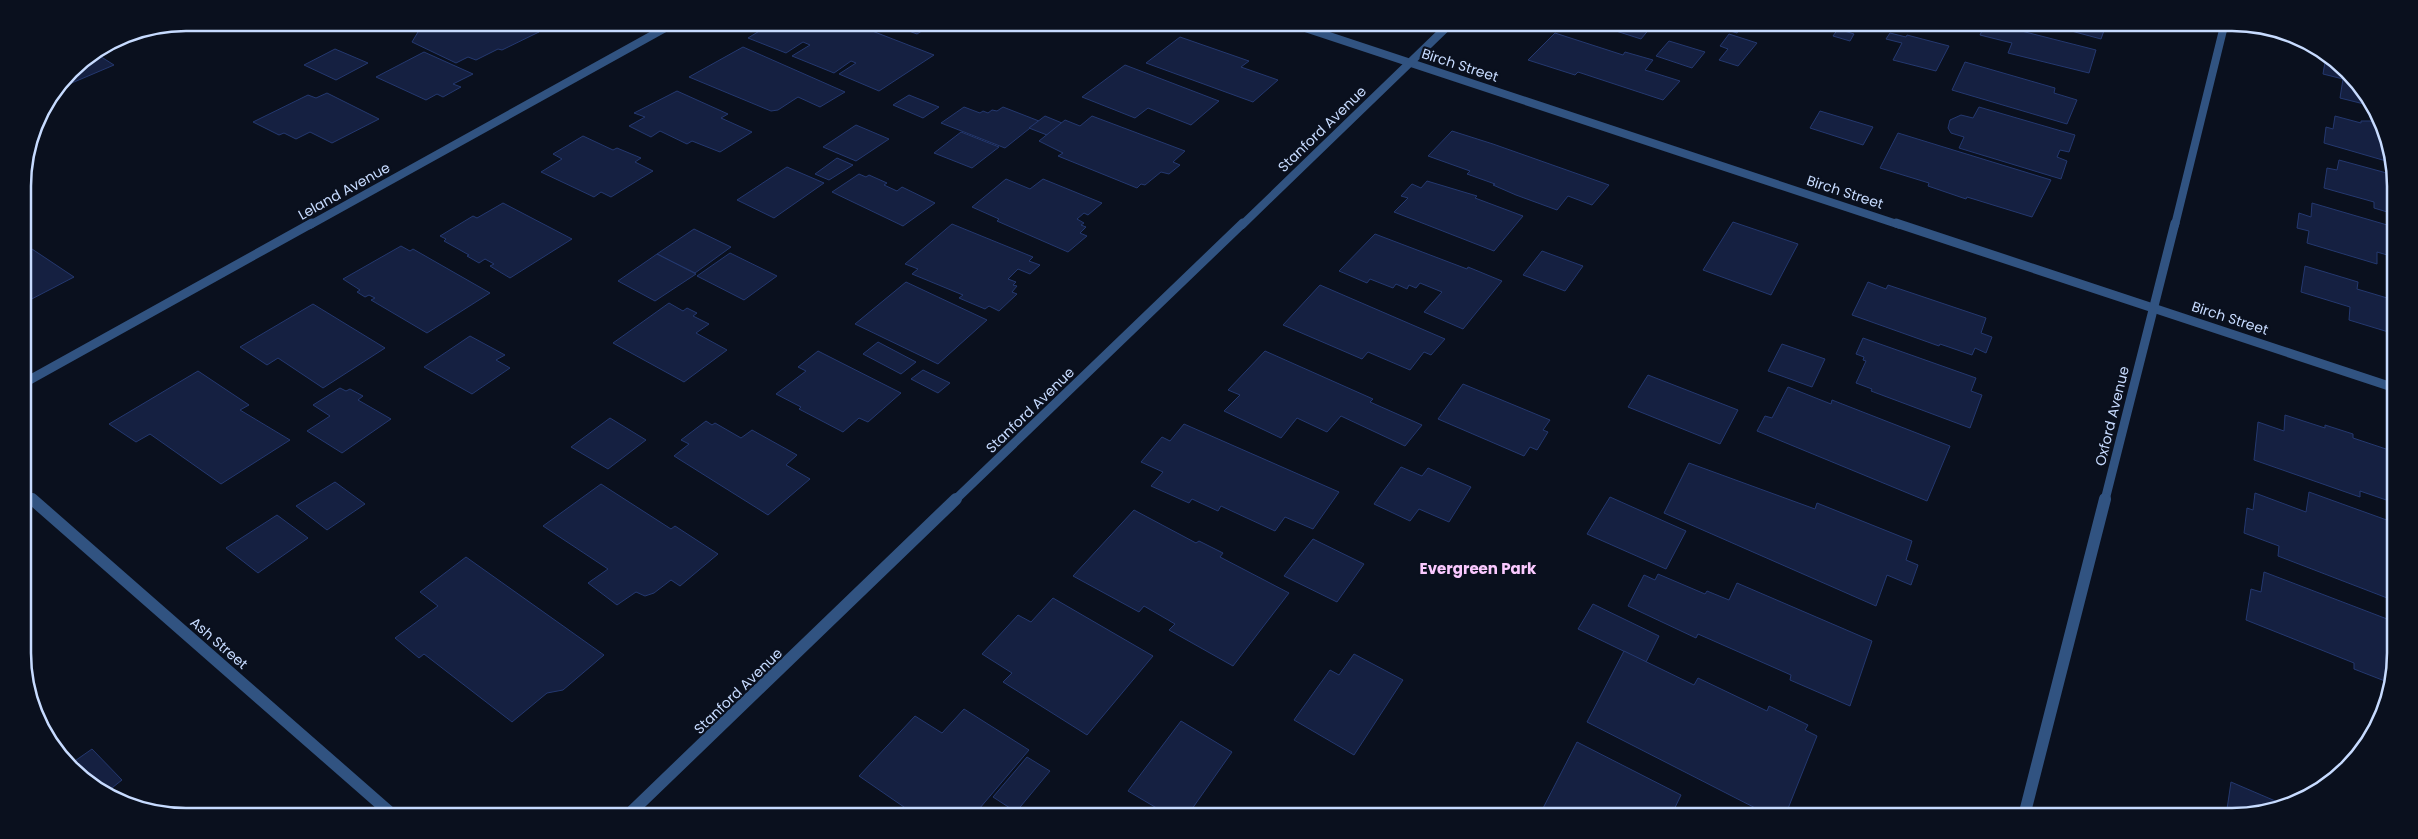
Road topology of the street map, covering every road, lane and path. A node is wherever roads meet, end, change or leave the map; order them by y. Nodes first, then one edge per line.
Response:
1 (1316, 31) edge
2 (1443, 31) edge
3 (2223, 31) edge
4 (658, 32) edge
5 (1411, 63) junction
6 (2154, 308) junction
7 (32, 379) edge
8 (2387, 385) edge
9 (31, 499) edge
10 (2026, 807) edge
11 (385, 808) edge
12 (636, 808) edge

1 - 5 street, Birch Street
2 - 5 street, Stanford Avenue
3 - 6 street, Oxford Avenue
4 - 7 street, Leland Avenue
5 - 6 street, Birch Street
5 - 12 street, Stanford Avenue
6 - 8 street, Birch Street
6 - 10 street, Oxford Avenue
9 - 11 street, Ash Street

